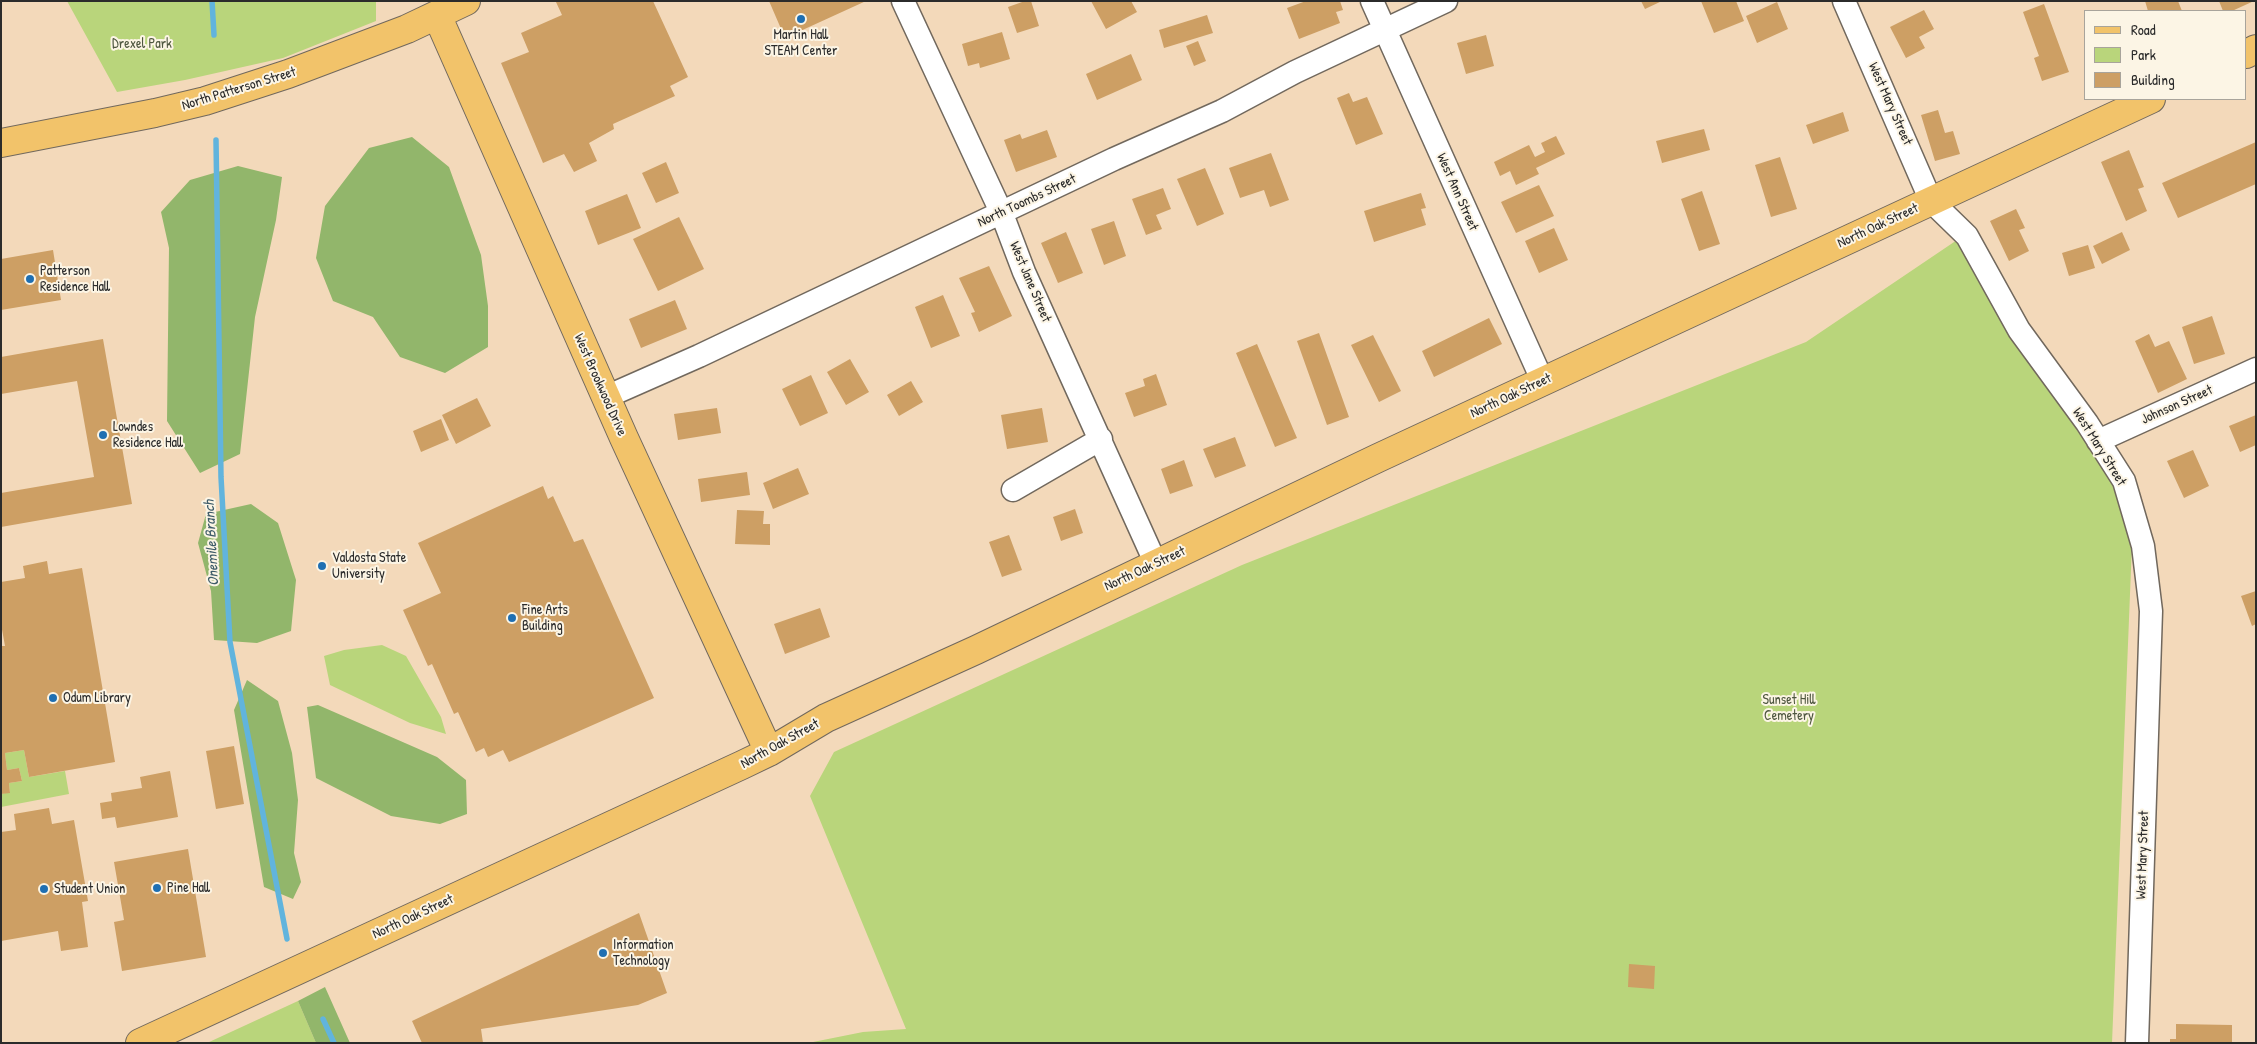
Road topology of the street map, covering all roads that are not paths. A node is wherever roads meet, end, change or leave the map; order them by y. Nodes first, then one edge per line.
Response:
1 (466, 1) edge
2 (903, 1) edge
3 (1372, 1) edge
4 (1446, 1) edge
5 (1844, 1) edge
6 (435, 8) edge
7 (1384, 29) junction
8 (2149, 100) edge
9 (1, 143) edge
10 (1932, 201) junction
11 (1002, 214) junction
12 (2256, 370) edge
13 (1543, 382) junction
14 (606, 397) junction
15 (1101, 440) junction
16 (2098, 441) junction
17 (1013, 490) dead end
18 (1156, 564) junction
19 (769, 752) junction
20 (140, 1043) edge
21 (2138, 1043) edge

1 - 6 main road, North Patterson Street
2 - 11 street, West Jane Street
3 - 7 street, West Ann Street
4 - 7 street, North Toombs Street
5 - 10 street, West Mary Street
6 - 9 main road, North Patterson Street
6 - 14 main road, West Brookwood Drive
7 - 11 street, North Toombs Street
7 - 13 street, West Ann Street
8 - 10 main road, North Oak Street
10 - 13 main road, North Oak Street
10 - 16 street, West Mary Street
11 - 14 street, North Toombs Street
11 - 15 street, West Jane Street
12 - 16 street, Johnson Street
13 - 18 main road, North Oak Street
14 - 19 main road, West Brookwood Drive
15 - 17 street
15 - 18 street, West Jane Street
16 - 21 street, West Mary Street
18 - 19 main road, North Oak Street
19 - 20 main road, North Oak Street

